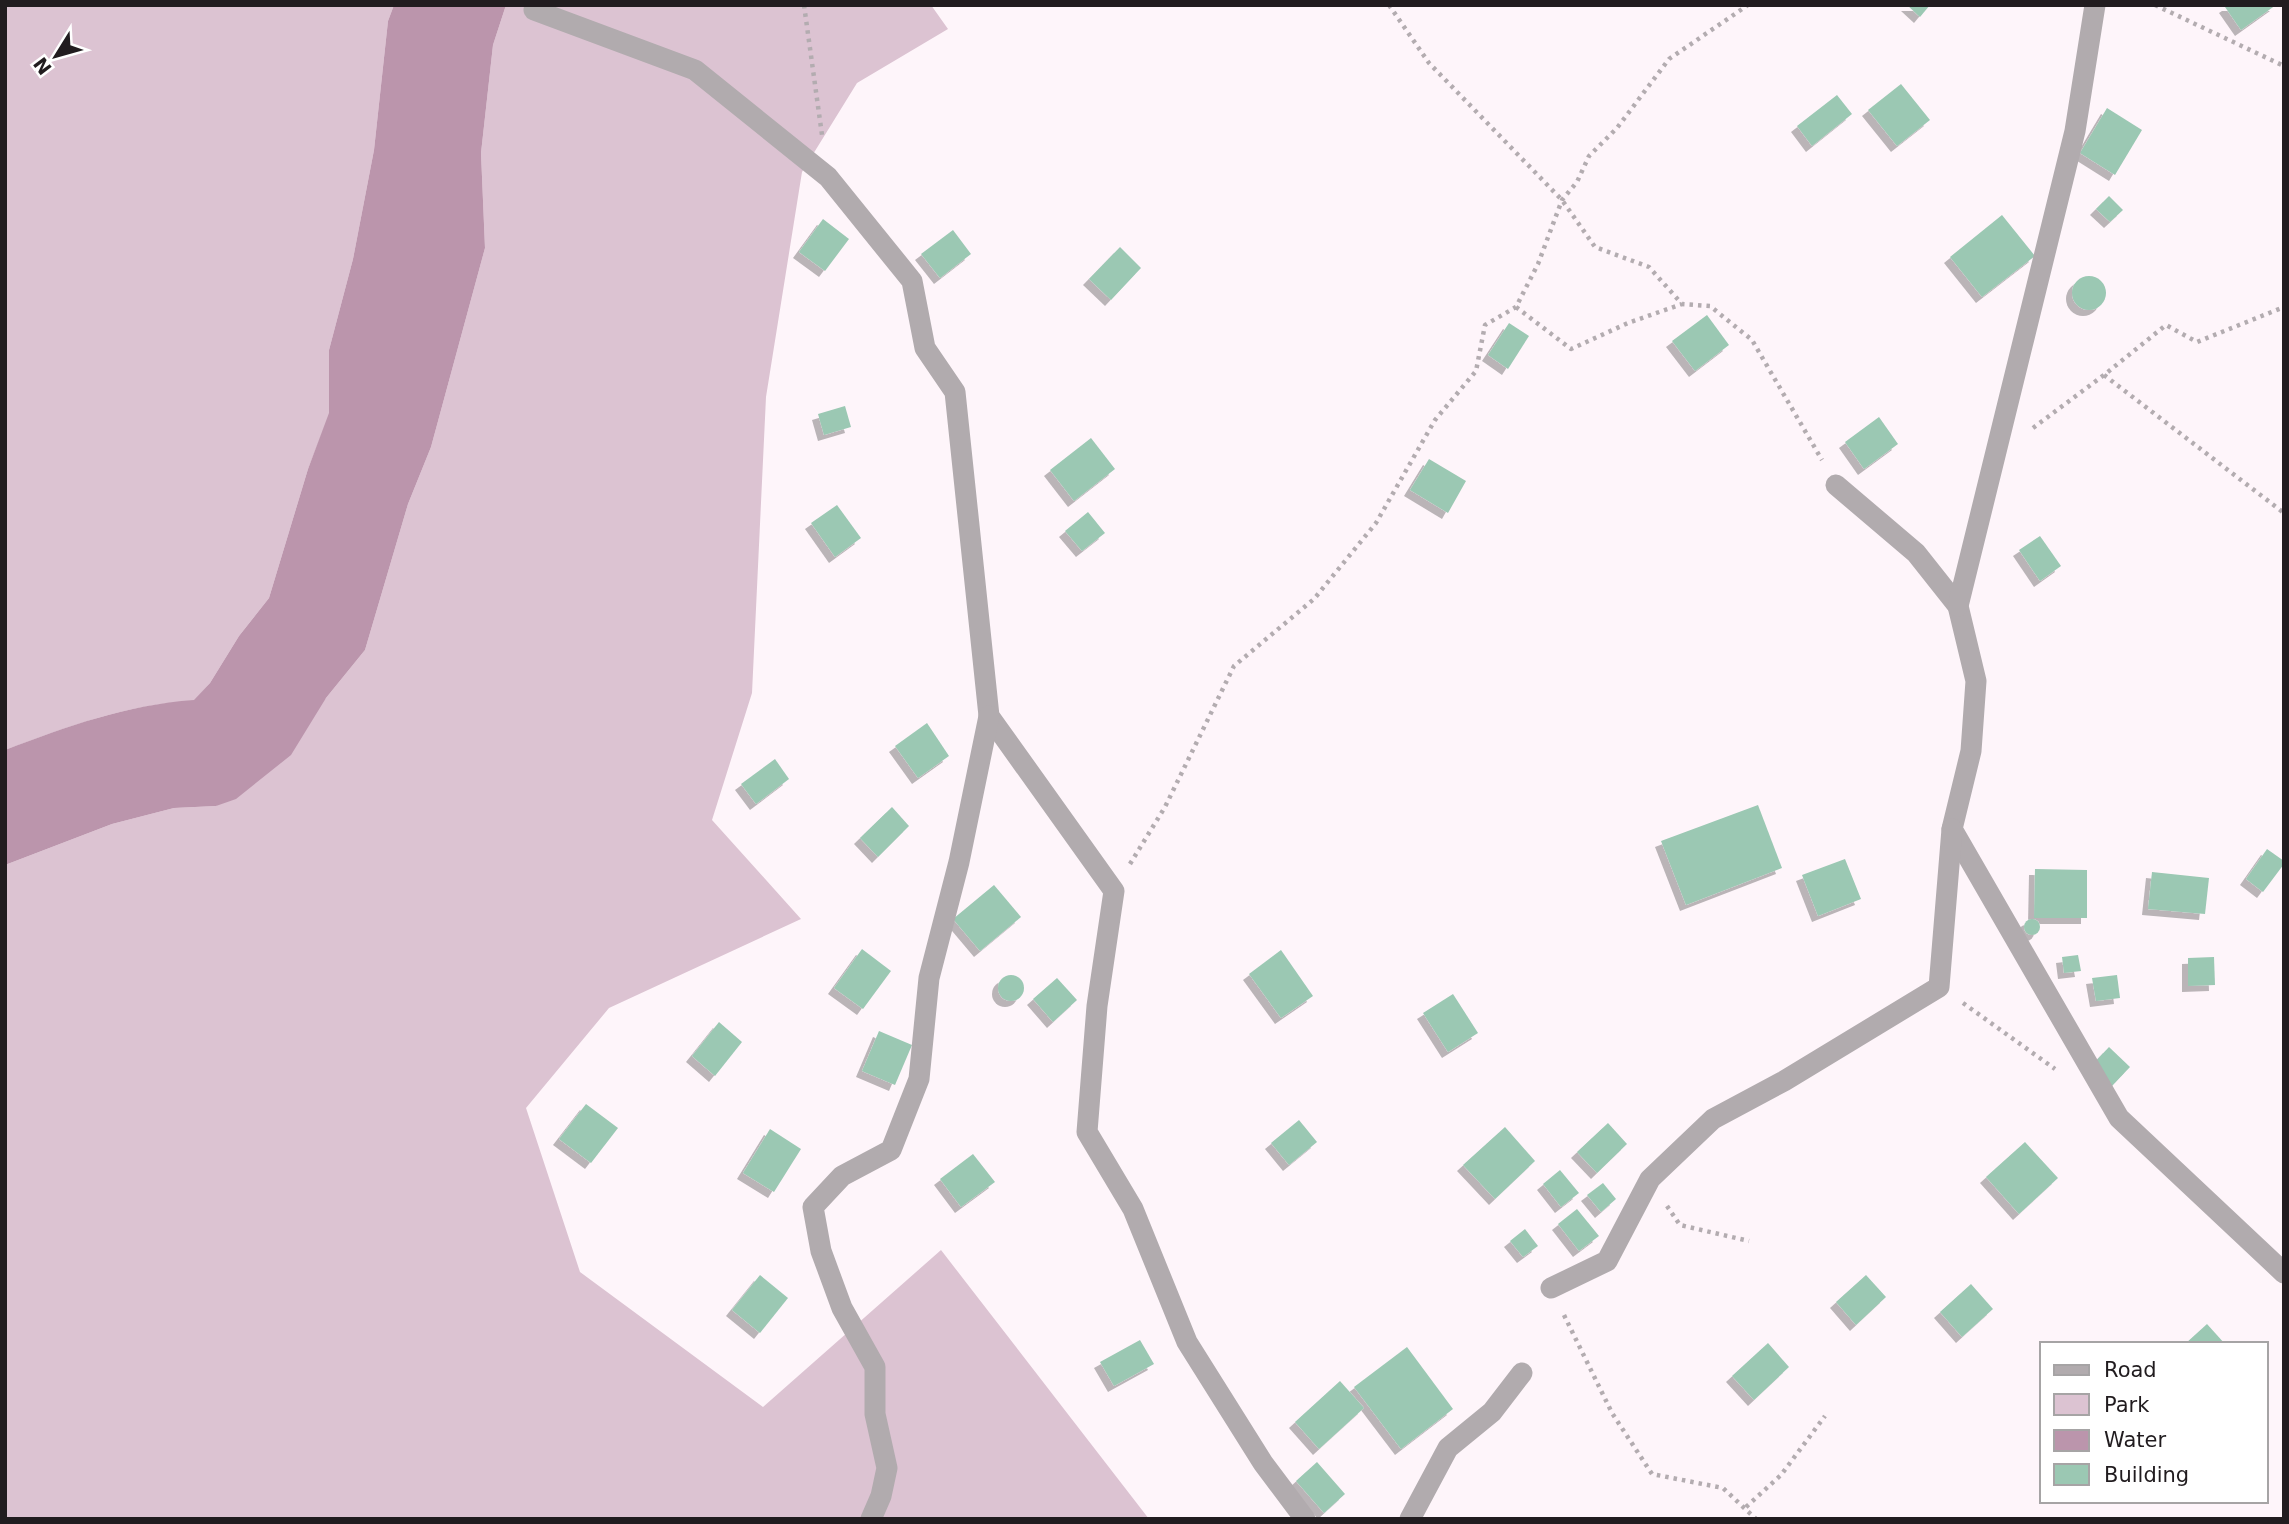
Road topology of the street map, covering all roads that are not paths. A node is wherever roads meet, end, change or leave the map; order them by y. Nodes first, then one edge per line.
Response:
1 (2095, 5) edge
2 (534, 10) dead end
3 (1836, 485) road end
4 (1958, 606) junction
5 (989, 716) junction
6 (1952, 829) junction
7 (2284, 1273) edge
8 (1551, 1288) road end
9 (1522, 1373) dead end
10 (871, 1519) edge
11 (1305, 1519) edge
12 (1410, 1519) edge

1 - 4 street
2 - 5 street
3 - 4 street
4 - 6 street
5 - 10 street
5 - 11 street
6 - 7 street
6 - 8 street
9 - 12 street

